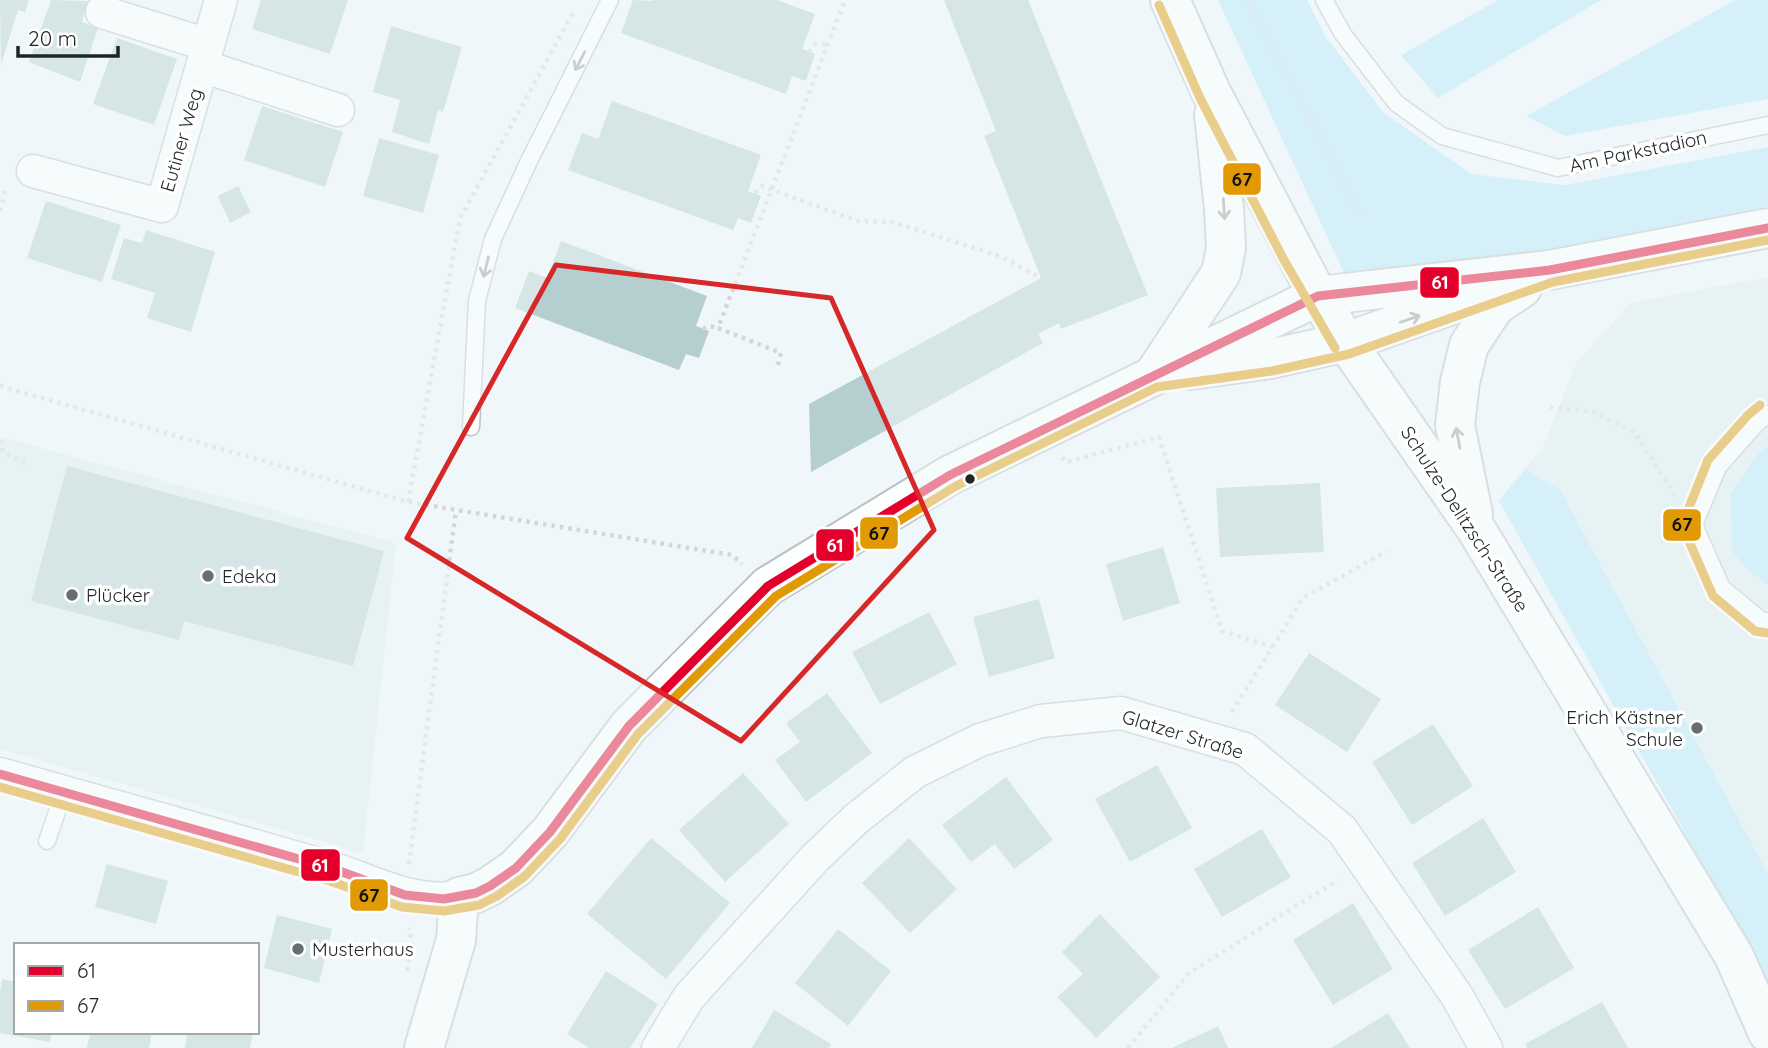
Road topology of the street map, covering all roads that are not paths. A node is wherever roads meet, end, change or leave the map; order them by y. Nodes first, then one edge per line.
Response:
1 (221, 0) edge
2 (610, 0) edge
3 (1170, 0) edge
4 (1324, 0) edge
5 (102, 12) dead end
6 (205, 56) junction
7 (1212, 92) junction
8 (338, 110) dead end
9 (1768, 125) edge
10 (33, 170) dead end
11 (1768, 228) edge
12 (1550, 270) junction
13 (1318, 296) junction
14 (1346, 342) junction
15 (1153, 375) junction
16 (1768, 414) edge
17 (471, 427) dead end
18 (1476, 529) junction
19 (1768, 621) edge
20 (0, 774) edge
21 (64, 792) junction
22 (47, 841) dead end
23 (459, 897) junction
24 (1768, 1033) edge
25 (424, 1048) edge
26 (658, 1048) edge
27 (1486, 1048) edge

1 - 6 street, Eutiner Weg
2 -> 17 lane
3 - 7 street, Schulze-Delitzsch-Straße
4 - 9 lane, Am Parkstadion
5 - 6 street
6 - 8 street, Eutiner Weg
6 - 10 street, Eutiner Weg
7 - 13 street, Schulze-Delitzsch-Straße
7 -> 15 street
11 - 12 street
12 - 13 street
14 -> 12 street
18 -> 12 street
13 - 14 street, Schulze-Delitzsch-Straße
13 - 15 street
14 - 15 street
14 - 18 street, Schulze-Delitzsch-Straße
15 - 23 street
16 - 19 lane
18 - 24 street, Schulze-Delitzsch-Straße
20 - 21 street
21 - 22 lane
21 - 23 street
23 - 25 street
26 - 27 street, Glatzer Straße

